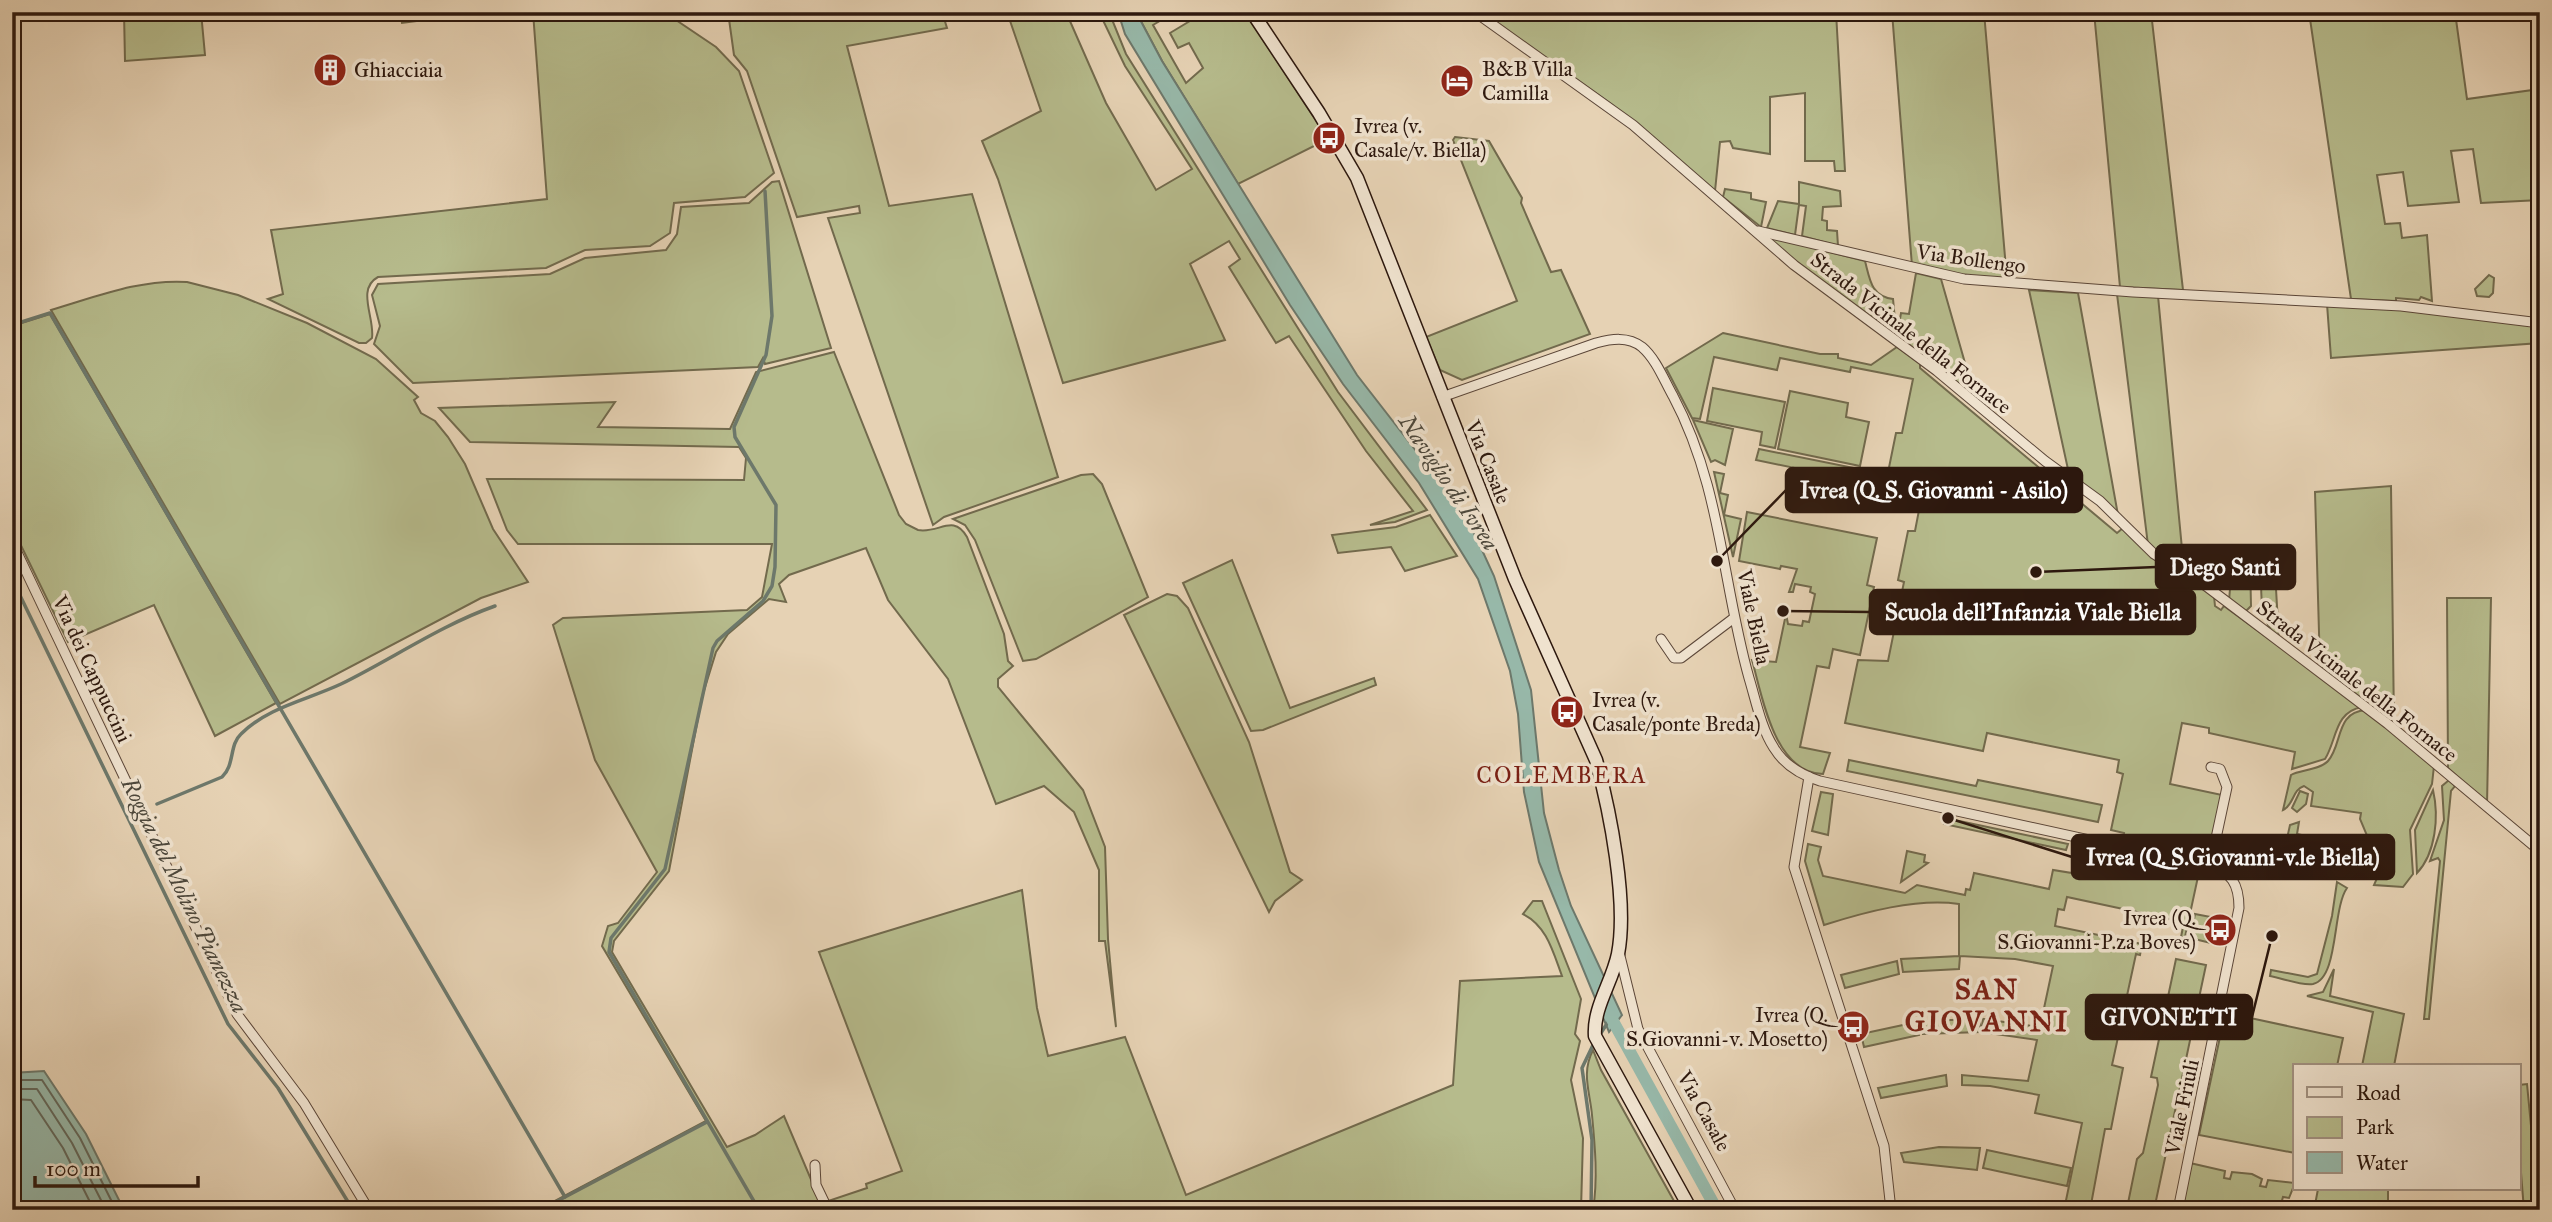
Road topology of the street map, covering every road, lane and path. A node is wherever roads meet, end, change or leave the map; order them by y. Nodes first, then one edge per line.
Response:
1 (1252, 12) edge
2 (1475, 12) edge
3 (1489, 17) edge
4 (1756, 230) junction
5 (2540, 323) edge
6 (1442, 397) junction
7 (12, 542) edge
8 (1734, 618) junction
9 (1661, 639) dead end
10 (2211, 767) dead end
11 (1809, 778) junction
12 (2540, 851) edge
13 (2209, 866) junction
14 (1618, 950) junction
15 (816, 1165) dead end
16 (369, 1210) edge
17 (828, 1210) edge
18 (1690, 1210) edge
19 (1735, 1210) edge
20 (1891, 1210) edge
21 (2178, 1210) edge

1 - 6 main road, Via Casale
2 - 3 street, Via Bollengo
3 - 4 street, Via Bollengo
4 - 5 street, Via Bollengo
4 - 12 street, Strada Vicinale della Fornace
6 - 8 street, Viale Biella
6 - 14 main road, Via Casale
7 - 16 street, Via dei Cappuccini
8 - 9 street
8 - 11 street, Viale Biella
10 - 13 street
11 - 13 street, Viale Biella
11 - 20 street
13 - 21 street, Viale Friuli
14 - 18 main road, Via Casale
14 - 19 street, Via Casale
15 - 17 street

